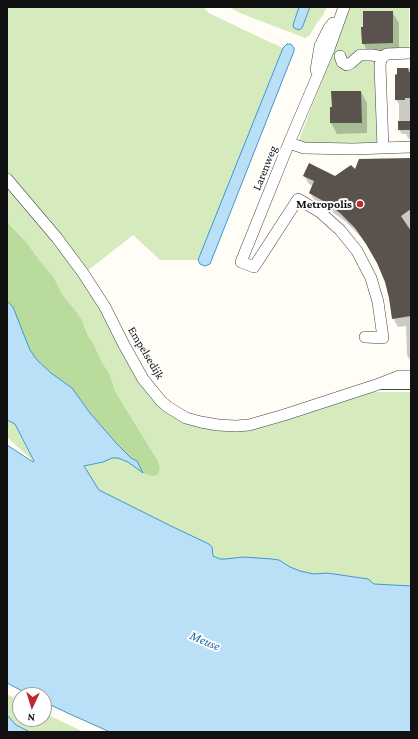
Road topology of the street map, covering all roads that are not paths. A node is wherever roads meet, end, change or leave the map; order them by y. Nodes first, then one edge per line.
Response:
1 (342, 10) edge
2 (411, 53) edge
3 (340, 56) dead end
4 (383, 57) junction
5 (289, 143) junction
6 (411, 147) edge
7 (383, 148) junction
8 (7, 180) edge
9 (365, 337) dead end
10 (411, 376) edge
11 (376, 385) junction
12 (411, 385) edge

1 - 5 street, Larenweg
2 - 4 street
3 - 4 street
4 - 7 street
5 - 7 street
5 - 9 street, Larenweg
6 - 7 street
8 - 11 street, Empelsedijk
10 - 11 street, Empelsedijk
11 - 12 street

